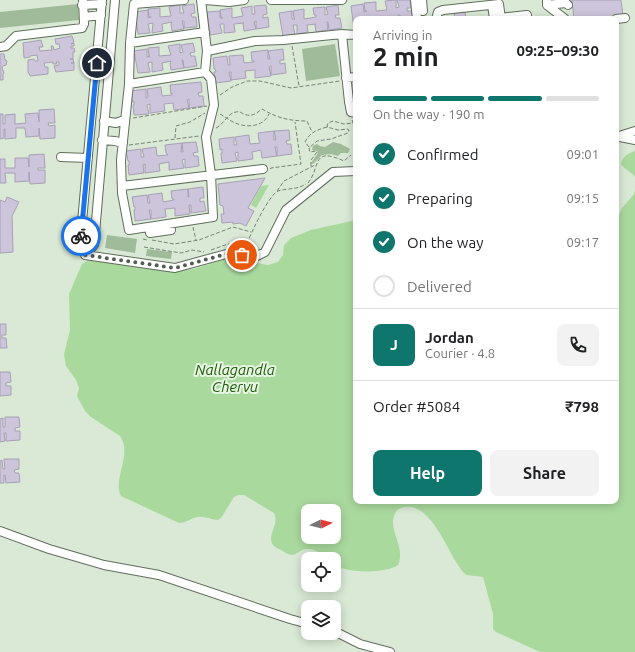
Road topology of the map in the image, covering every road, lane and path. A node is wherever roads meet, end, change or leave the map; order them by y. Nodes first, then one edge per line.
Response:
1 (115, 0) edge
2 (173, 0) edge
3 (184, 0) edge
4 (201, 0) edge
5 (205, 0) edge
6 (238, 0) edge
7 (271, 0) edge
8 (281, 0) edge
9 (342, 0) edge
10 (415, 0) edge
11 (422, 0) edge
12 (102, 2) edge
13 (134, 2) edge
14 (547, 2) edge
15 (82, 3) edge
16 (496, 3) edge
17 (568, 5) dead end
18 (423, 10) dead end
19 (101, 15) junction
20 (527, 15) dead end
21 (417, 16) edge
22 (437, 16) edge
23 (498, 16) edge
24 (520, 16) edge
25 (562, 16) edge
26 (84, 17) junction
27 (625, 18) dead end
28 (619, 19) edge
29 (205, 32) junction
30 (342, 34) junction
31 (353, 35) edge
32 (16, 36) junction
33 (3, 38) dead end
34 (286, 40) junction
35 (130, 43) junction
36 (0, 47) edge
37 (98, 50) junction
38 (110, 51) junction
39 (207, 51) junction
40 (205, 72) junction
41 (353, 78) edge
42 (346, 79) junction
43 (129, 84) junction
44 (299, 87) junction
45 (220, 96) dead end
46 (353, 109) edge
47 (214, 110) junction
48 (270, 113) junction
49 (227, 118) junction
50 (124, 120) junction
51 (104, 121) junction
52 (295, 121) junction
53 (353, 123) edge
54 (327, 127) junction
55 (635, 131) edge
56 (312, 132) junction
57 (619, 136) edge
58 (206, 137) junction
59 (619, 137) edge
60 (175, 138) junction
61 (102, 140) junction
62 (635, 140) edge
63 (126, 144) junction
64 (309, 148) junction
65 (351, 155) dead end
66 (61, 157) dead end
67 (88, 158) junction
68 (316, 165) junction
69 (311, 166) junction
70 (267, 168) joint
71 (353, 171) edge
72 (211, 175) junction
73 (122, 186) junction
74 (276, 192) junction
75 (191, 221) junction
76 (170, 224) junction
77 (252, 232) junction
78 (150, 233) dead end
79 (143, 239) dead end
80 (196, 240) junction
81 (94, 245) junction
82 (144, 247) dead end
83 (211, 250) dead end
84 (205, 252) dead end
85 (0, 531) edge
86 (301, 622) edge
87 (341, 634) edge
88 (390, 652) edge

1 - 38 street
2 - 3 street
2 - 13 street
4 - 29 street
5 - 6 street
7 - 8 street
8 - 9 street
10 - 21 street
11 - 18 street
12 - 15 street
12 - 19 street
13 - 35 street
14 - 17 street
14 - 25 street
15 - 26 street
16 - 22 street
16 - 23 street
19 - 26 street
19 - 37 street
20 - 24 street
26 - 32 street
27 - 28 street
29 - 35 street
29 - 39 street
30 - 31 street
30 - 34 street
30 - 42 street
32 - 33 street
32 - 36 street
34 - 39 street
34 - 44 path
35 - 43 street
37 - 38 street
37 - 67 street
38 - 51 street
39 - 40 street
40 - 43 street
40 - 47 street
41 - 42 street
42 - 44 path
42 - 46 street
43 - 50 street
44 - 45 path
47 - 49 path
47 - 50 path
47 - 58 street
47 - 60 path
48 - 49 path
48 - 49 path
48 - 52 path
49 - 58 path
50 - 51 street
50 - 63 street
51 - 61 street
52 - 56 path
52 - 70 path
53 - 54 path
54 - 56 path
54 - 64 path
55 - 57 street
56 - 64 path
58 - 60 path
58 - 72 street
59 - 62 street
60 - 63 path
61 - 63 street
61 - 81 street
63 - 73 street
64 - 69 path
65 - 68 path
66 - 67 street
67 - 81 street
68 - 69 path
68 - 74 path
69 - 74 path
70 - 72 street
71 - 81 street
72 - 73 street
72 - 75 street
73 - 76 street
74 - 77 path
75 - 76 street
75 - 80 path
76 - 78 street
77 - 80 path
77 - 83 path
79 - 80 path
82 - 84 path
85 - 86 street
87 - 88 street

